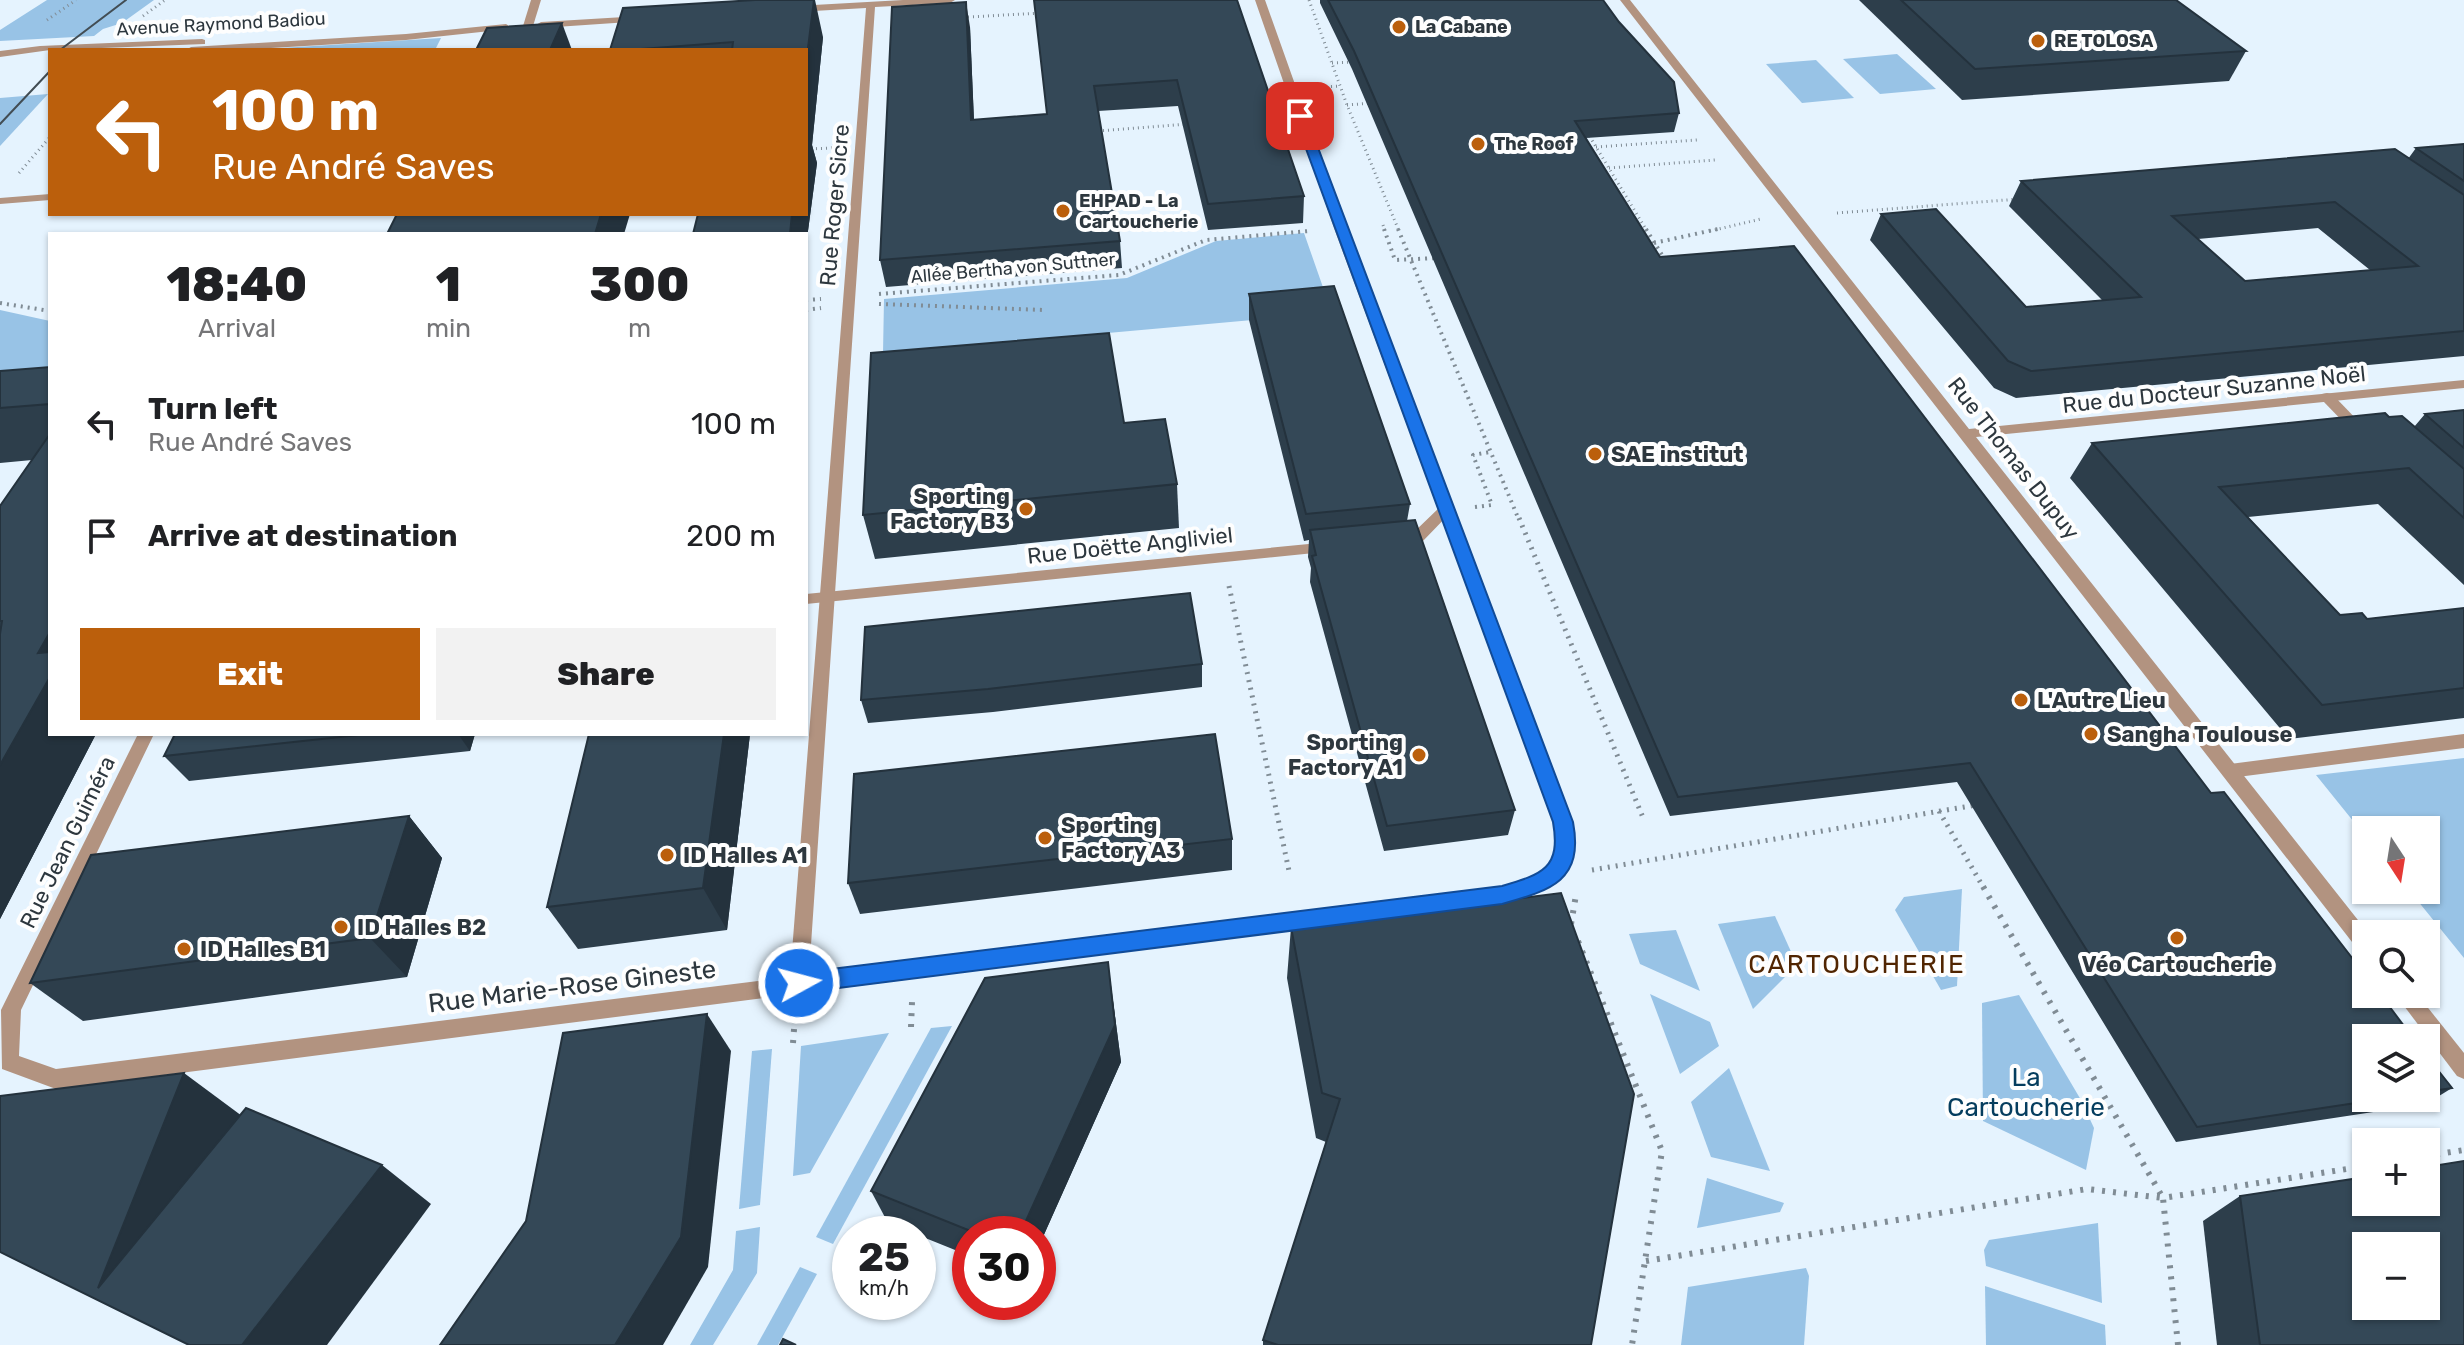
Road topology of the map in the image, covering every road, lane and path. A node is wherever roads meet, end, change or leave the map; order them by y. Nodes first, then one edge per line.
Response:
1 (536, 0) edge
2 (950, 0) edge
3 (1260, 0) edge
4 (1309, 0) edge
5 (1625, 0) edge
6 (871, 5) junction
7 (783, 10) edge
8 (648, 18) edge
9 (528, 26) junction
10 (489, 33) junction
11 (59, 48) edge
12 (224, 48) edge
13 (48, 49) edge
14 (0, 54) edge
15 (48, 58) edge
16 (0, 61) edge
17 (1364, 61) edge
18 (1332, 63) junction
19 (1378, 103) edge
20 (1347, 105) junction
21 (1190, 124) edge
22 (1582, 124) edge
23 (1096, 131) edge
24 (48, 139) edge
25 (1702, 139) dead end
26 (860, 147) junction
27 (1596, 147) junction
28 (808, 149) edge
29 (1718, 160) dead end
30 (1609, 168) junction
31 (10, 184) dead end
32 (48, 197) edge
33 (2026, 198) edge
34 (0, 201) edge
35 (1837, 213) dead end
36 (1761, 219) dead end
37 (1383, 225) dead end
38 (1312, 231) dead end
39 (1645, 243) edge
40 (1654, 243) junction
41 (1446, 257) edge
42 (1410, 259) junction
43 (1669, 266) edge
44 (808, 300) edge
45 (848, 301) junction
46 (0, 303) edge
47 (808, 310) edge
48 (1044, 310) dead end
49 (48, 311) edge
50 (2464, 384) edge
51 (2327, 397) junction
52 (1967, 434) junction
53 (2374, 444) edge
54 (1490, 452) junction
55 (1446, 509) junction
56 (1388, 541) edge
57 (1343, 546) edge
58 (1224, 558) junction
59 (827, 597) junction
60 (808, 599) edge
61 (145, 736) edge
62 (2464, 741) edge
63 (2230, 771) junction
64 (1992, 803) edge
65 (1939, 811) junction
66 (1644, 820) dead end
67 (1572, 868) junction
68 (1289, 871) dead end
69 (1578, 885) dead end
70 (2352, 927) edge
71 (799, 983) junction
72 (2416, 1008) edge
73 (9, 1062) joint
74 (2464, 1069) edge
75 (2464, 1150) edge
76 (2440, 1154) edge
77 (2352, 1168) edge
78 (2163, 1198) junction
79 (1646, 1261) junction
80 (1632, 1345) edge
81 (2178, 1345) edge

1 - 9 street
2 - 6 street
3 - 55 street
4 - 18 path
5 - 52 street, Rue Thomas Dupuy
6 - 7 street
6 - 26 street, Rue Roger Sicre
8 - 9 street, Avenue Raymond Badiou
9 - 10 street, Avenue Raymond Badiou
10 - 11 street, Avenue Raymond Badiou
10 - 12 street, Avenue Raymond Badiou
13 - 14 street, Avenue Raymond Badiou
15 - 16 street
17 - 18 path
18 - 20 path
19 - 20 path
20 - 42 path
21 - 23 path
22 - 27 path
24 - 31 path
25 - 27 path
26 - 28 path
26 - 45 street, Rue Roger Sicre
27 - 30 path
29 - 30 path
30 - 40 path
32 - 34 street
33 - 35 path
36 - 40 path
37 - 42 path
38 - 45 path, Allée Bertha von Suttner
39 - 40 path
40 - 43 path
41 - 42 path
42 - 54 path
44 - 45 path, Allée Bertha von Suttner
45 - 47 path
45 - 48 path
45 - 59 street, Rue Roger Sicre
46 - 49 path
50 - 51 street, Rue du Docteur Suzanne Noël
51 - 52 street, Rue du Docteur Suzanne Noël
51 - 53 street
52 - 63 street, Rue Thomas Dupuy
54 - 55 path
54 - 66 path
55 - 56 street
55 - 67 street
57 - 58 street, Rue Doëtte Angliviel
58 - 59 street, Rue Doëtte Angliviel
58 - 68 path
59 - 60 street, Rue Doëtte Angliviel
59 - 71 street, Rue Roger Sicre
61 - 73 street, Rue Jean Guiméra
62 - 63 street
63 - 70 street, Rue Thomas Dupuy
64 - 65 path
65 - 67 path
65 - 78 path
67 - 71 street, Rue Marie-Rose Gineste
69 - 79 path
71 - 73 street, Rue Marie-Rose Gineste
72 - 74 street
75 - 76 path
77 - 78 path
78 - 79 path
78 - 81 path
79 - 80 path

